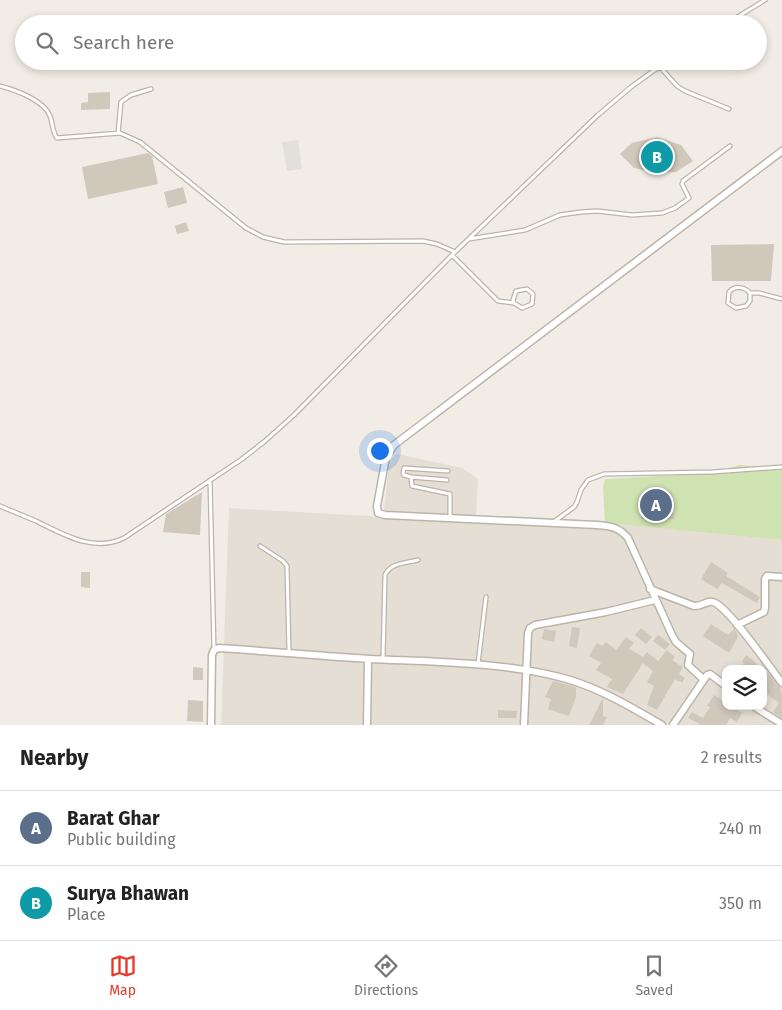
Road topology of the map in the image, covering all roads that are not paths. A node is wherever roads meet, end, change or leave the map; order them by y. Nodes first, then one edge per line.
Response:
1 (765, 0) edge
2 (741, 15) edge
3 (655, 70) edge
4 (663, 70) edge
5 (0, 86) edge
6 (151, 89) dead end
7 (729, 109) dead end
8 (118, 133) junction
9 (730, 146) dead end
10 (782, 151) edge
11 (468, 239) junction
12 (453, 253) junction
13 (750, 293) junction
14 (782, 299) edge
15 (514, 303) junction
16 (782, 466) edge
17 (448, 471) dead end
18 (411, 477) junction
19 (210, 480) junction
20 (447, 480) dead end
21 (0, 506) edge
22 (450, 518) junction
23 (552, 524) junction
24 (260, 546) dead end
25 (418, 560) dead end
26 (782, 577) edge
27 (650, 589) junction
28 (486, 597) dead end
29 (655, 600) junction
30 (737, 625) junction
31 (214, 650) junction
32 (289, 652) junction
33 (368, 659) junction
34 (383, 659) junction
35 (478, 665) junction
36 (526, 670) junction
37 (705, 678) junction
38 (722, 683) edge
39 (782, 683) edge
40 (759, 710) edge
41 (782, 724) edge
42 (210, 725) edge
43 (367, 725) edge
44 (524, 725) edge
45 (662, 725) edge
46 (673, 725) edge

1 - 2 lane
3 - 11 lane
4 - 7 lane
5 - 8 lane
6 - 8 lane
8 - 12 lane
9 - 11 lane
10 - 22 street
11 - 12 lane
12 - 15 lane
12 - 19 lane
13 - 13 lane
13 - 14 lane
15 - 15 lane
16 - 23 lane
17 - 18 lane
18 - 20 lane
18 - 22 lane
19 - 21 lane
19 - 31 lane
22 - 23 street
23 - 27 street
24 - 32 lane
25 - 34 lane
26 - 30 street
27 - 29 street
27 - 30 street
28 - 35 lane
29 - 36 street
29 - 37 street
30 - 39 street
31 - 32 street
31 - 42 street
32 - 33 street
33 - 34 street
33 - 43 street
34 - 35 street
35 - 36 street
36 - 44 street
36 - 45 street
37 - 38 street
37 - 46 street
40 - 41 street

